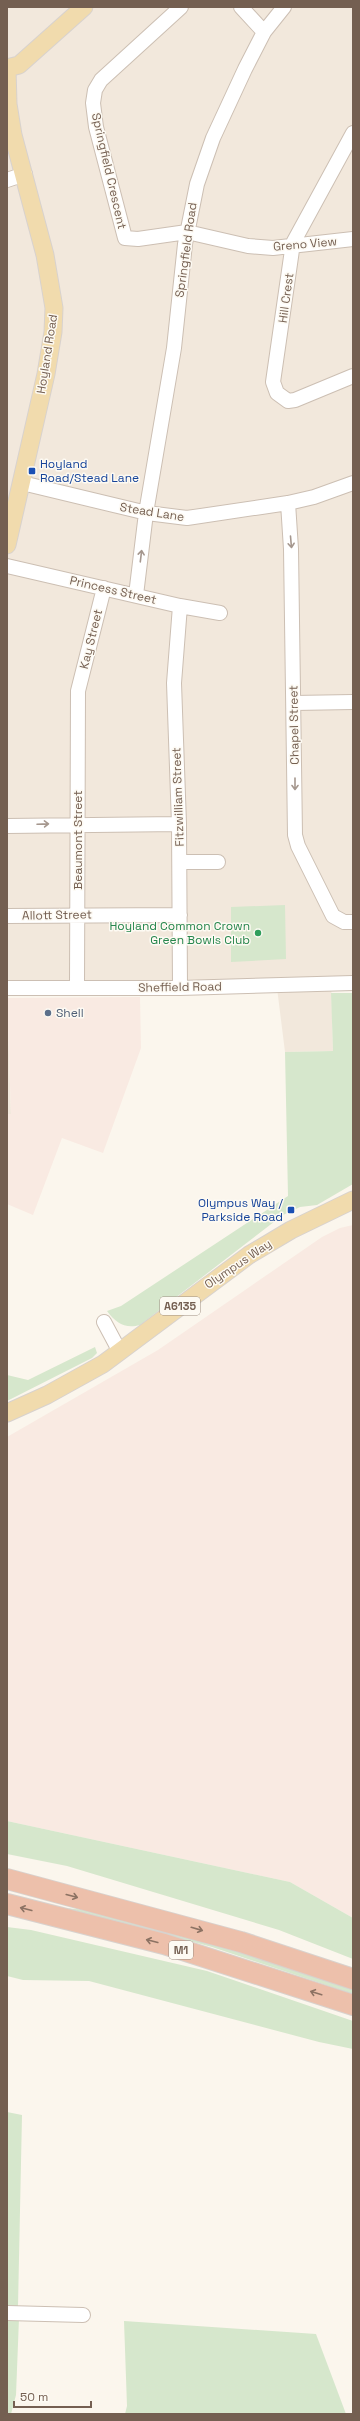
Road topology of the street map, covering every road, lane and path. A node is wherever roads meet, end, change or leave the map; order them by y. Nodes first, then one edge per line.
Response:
1 (84, 7) edge
2 (181, 7) edge
3 (240, 7) edge
4 (284, 7) edge
5 (264, 32) junction
6 (7, 68) edge
7 (352, 136) edge
8 (25, 174) junction
9 (7, 180) edge
10 (187, 232) junction
11 (353, 239) edge
12 (292, 248) junction
13 (353, 376) edge
14 (22, 483) junction
15 (353, 483) edge
16 (288, 503) junction
17 (147, 513) junction
18 (7, 545) edge
19 (7, 566) edge
20 (104, 588) junction
21 (136, 595) junction
22 (180, 606) junction
23 (220, 613) dead end
24 (78, 691) joint
25 (353, 702) edge
26 (294, 703) junction
27 (79, 824) junction
28 (179, 824) junction
29 (7, 826) edge
30 (180, 862) junction
31 (218, 862) dead end
32 (78, 915) junction
33 (7, 916) edge
34 (180, 916) junction
35 (353, 922) edge
36 (353, 983) edge
37 (7, 988) edge
38 (77, 988) junction
39 (180, 988) junction
40 (353, 1200) edge
41 (104, 1322) dead end
42 (120, 1352) junction
43 (7, 1413) edge
44 (7, 1879) edge
45 (7, 1904) edge
46 (353, 1979) edge
47 (353, 2005) edge
48 (7, 2313) edge
49 (83, 2315) dead end

1 - 6 main road
2 - 10 street, Springfield Crescent
3 - 5 street
4 - 5 street, Springfield Road
5 - 10 street, Springfield Road
6 - 8 main road, Hoyland Road
7 - 12 street, Hill Crest
8 - 9 street
8 - 14 main road, Hoyland Road
10 - 12 street, Greno View
10 - 17 street, Springfield Road
11 - 12 street, Greno View
12 - 13 street, Hill Crest
14 - 17 street, Stead Lane
14 - 18 main road, Hoyland Road
15 - 16 street, Stead Lane
16 - 17 street, Stead Lane
16 -> 26 street, Chapel Street
21 -> 17 street, Springfield Road
19 - 20 street, Princess Street
20 - 21 street, Princess Street
20 - 24 street, Kay Street
21 - 22 street, Princess Street
22 - 23 street, Princess Street
22 - 28 street, Fitzwilliam Street
24 - 27 street, Beaumont Street
25 - 26 street
26 -> 35 street, Chapel Street
27 - 28 street
29 -> 27 street
27 - 32 street, Beaumont Street
28 - 30 street, Fitzwilliam Street
30 - 31 street
30 - 34 street, Fitzwilliam Street
32 - 33 street, Allott Street
32 - 34 street, Allott Street
32 - 38 street, Beaumont Street
34 - 39 street, Fitzwilliam Street
36 - 39 street, Sheffield Road
37 - 38 street, Sheffield Road
38 - 39 street, Sheffield Road
40 - 42 main road, Olympus Way / A6135
41 - 42 street
42 - 43 main road, Olympus Way / A6135
44 -> 46 highway, M1
47 -> 45 highway, M1
48 - 49 street

